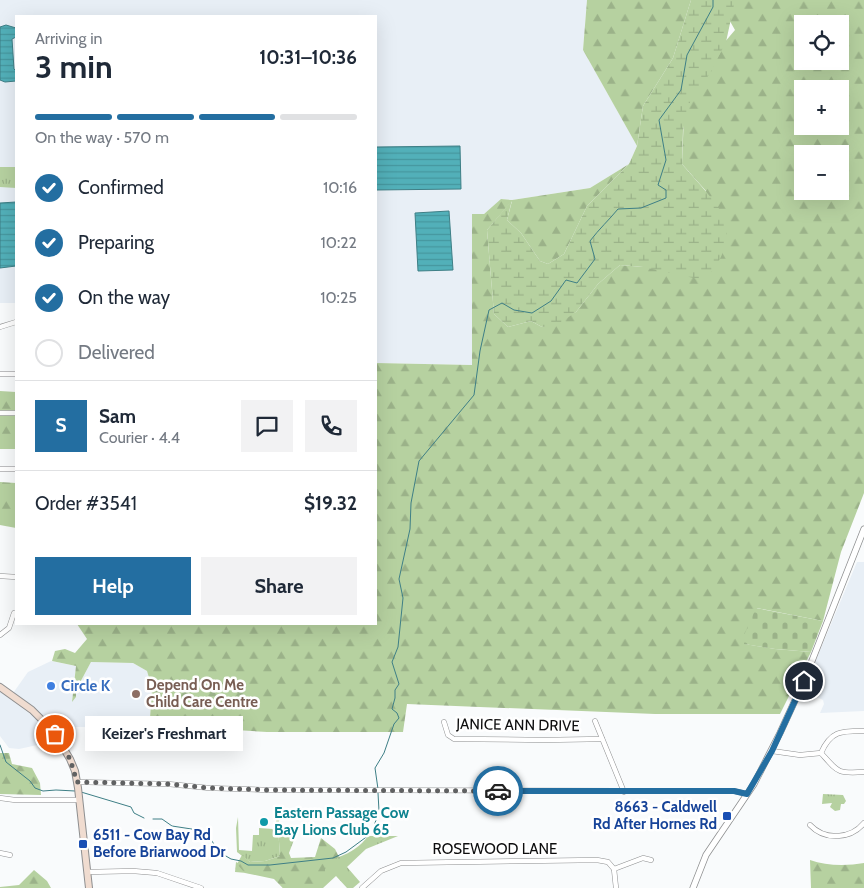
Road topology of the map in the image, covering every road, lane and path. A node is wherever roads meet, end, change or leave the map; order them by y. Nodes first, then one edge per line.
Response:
1 (15, 322) edge
2 (0, 327) edge
3 (0, 374) edge
4 (15, 374) edge
5 (0, 413) edge
6 (15, 413) edge
7 (0, 469) edge
8 (15, 469) edge
9 (864, 529) edge
10 (0, 576) edge
11 (15, 577) edge
12 (14, 613) dead end
13 (0, 635) edge
14 (0, 687) edge
15 (595, 721) dead end
16 (444, 722) dead end
17 (864, 731) edge
18 (602, 738) junction
19 (772, 751) junction
20 (820, 752) junction
21 (864, 772) edge
22 (78, 791) junction
23 (624, 792) junction
24 (747, 794) junction
25 (0, 798) edge
26 (864, 823) edge
27 (810, 824) dead end
28 (0, 853) edge
29 (10, 855) dead end
30 (651, 860) dead end
31 (614, 869) junction
32 (88, 872) junction
33 (90, 888) edge
34 (201, 888) edge
35 (362, 888) edge
36 (616, 888) edge
37 (693, 888) edge

1 - 2 street
3 - 4 street
5 - 6 street
7 - 8 street
9 - 19 street
10 - 11 street
12 - 13 street
14 - 22 main road
15 - 18 street
16 - 18 street, JANICE ANN DRIVE
17 - 20 street
18 - 23 street
19 - 20 street
19 - 24 street
20 - 21 street
22 - 23 street
22 - 25 street
22 - 32 main road
23 - 24 street
24 - 37 street
26 - 27 street
28 - 29 street
30 - 31 street
31 - 35 street, ROSEWOOD LANE
31 - 36 street
32 - 33 main road
32 - 34 street

